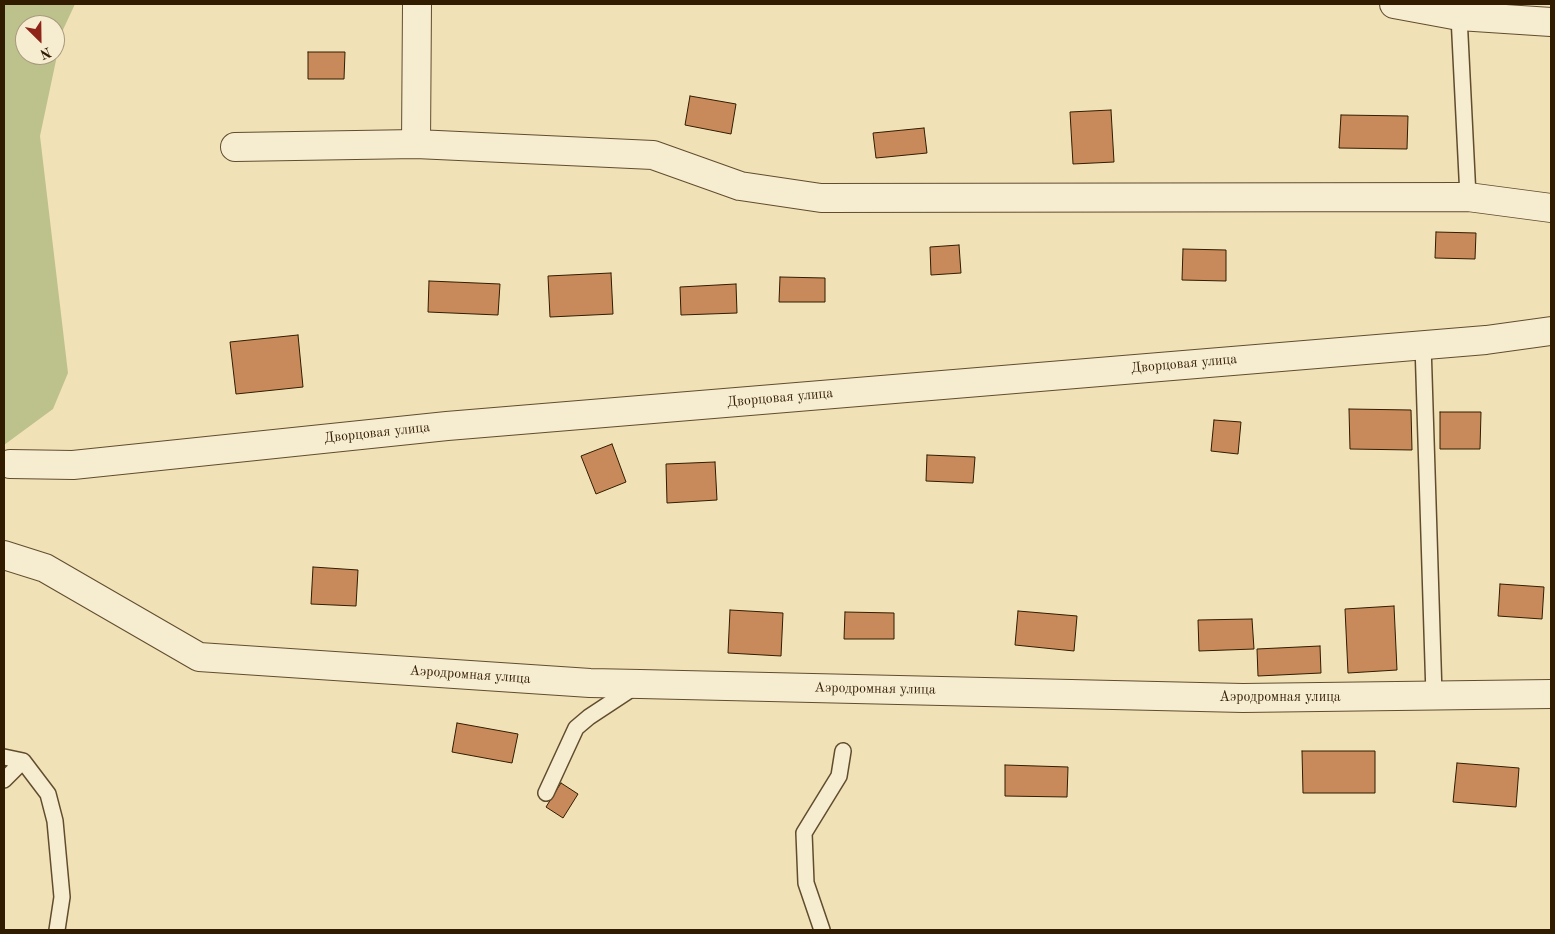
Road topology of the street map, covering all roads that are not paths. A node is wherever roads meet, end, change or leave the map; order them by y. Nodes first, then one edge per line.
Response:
1 (417, 4) edge
2 (1394, 4) edge
3 (1459, 16) junction
4 (1551, 22) edge
5 (416, 144) junction
6 (235, 147) dead end
7 (1468, 197) junction
8 (1551, 208) edge
9 (1551, 332) edge
10 (1424, 344) junction
11 (7, 470) edge
12 (4, 555) edge
13 (640, 684) junction
14 (1551, 694) edge
15 (1434, 696) junction
16 (843, 751) dead end
17 (4, 757) edge
18 (23, 760) junction
19 (4, 780) edge
20 (546, 793) dead end
21 (57, 930) edge
22 (822, 930) edge

1 - 5 street
2 - 3 street
3 - 4 street
3 - 7 lane
5 - 6 street
5 - 7 street
7 - 8 street
9 - 10 street, Дворцовая улица
10 - 11 street, Дворцовая улица
10 - 15 lane
12 - 13 street, Аэродромная улица
13 - 15 street, Аэродромная улица
13 - 20 lane
14 - 15 street, Аэродромная улица
16 - 22 lane
17 - 18 lane
18 - 19 lane
18 - 21 lane

